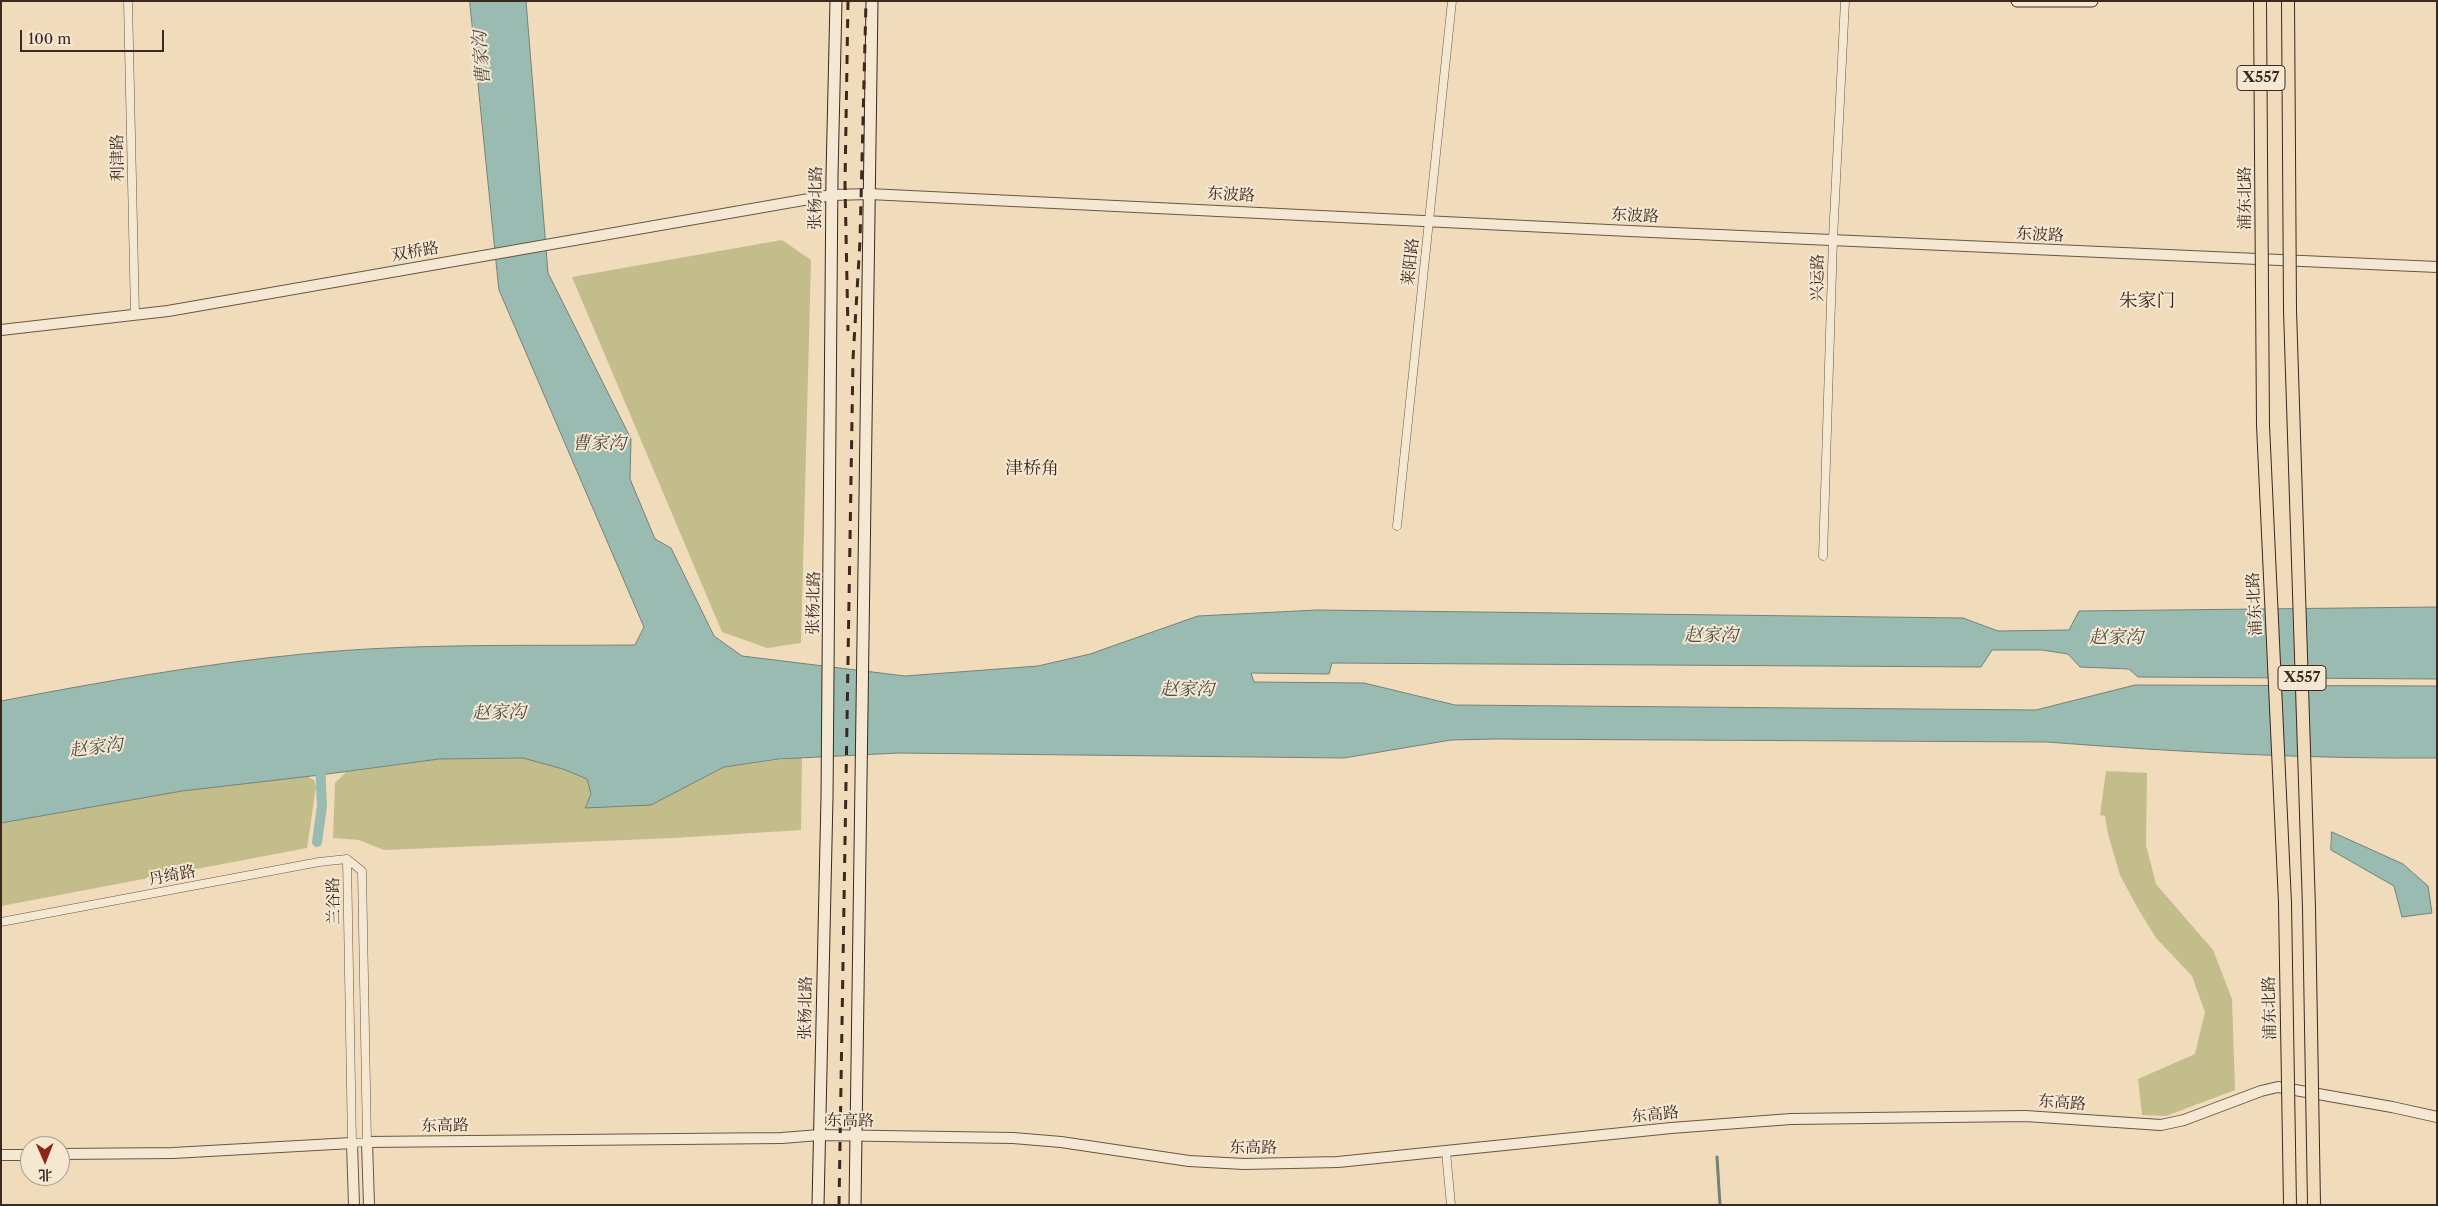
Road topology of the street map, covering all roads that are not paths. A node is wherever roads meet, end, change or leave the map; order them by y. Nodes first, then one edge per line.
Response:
1 (128, 1) edge
2 (836, 1) edge
3 (872, 1) edge
4 (1452, 1) edge
5 (1844, 1) edge
6 (2017, 1) edge
7 (2092, 1) edge
8 (2260, 1) edge
9 (2288, 1) edge
10 (869, 194) junction
11 (832, 195) junction
12 (1428, 220) junction
13 (1833, 239) junction
14 (2437, 267) edge
15 (135, 315) junction
16 (1, 330) edge
17 (1397, 526) dead end
18 (1822, 556) dead end
19 (347, 859) junction
20 (1, 922) edge
21 (2437, 1118) edge
22 (820, 1135) junction
23 (855, 1136) junction
24 (367, 1142) junction
25 (352, 1143) junction
26 (1446, 1152) junction
27 (70, 1154) edge
28 (1, 1155) edge
29 (20, 1155) edge
30 (354, 1205) edge
31 (369, 1205) edge
32 (818, 1205) edge
33 (855, 1205) edge
34 (1451, 1205) edge
35 (2290, 1205) edge
36 (2314, 1205) edge

1 - 15 street, 利津路
2 - 11 main road, 张杨北路
3 - 10 main road
4 - 12 street, 莱阳路
5 - 13 street, 兴运路
6 - 7 main road
8 - 35 main road, 浦东北路 / X557, bridge
9 - 36 main road, X557, bridge
10 - 11 street, 东波路
10 - 12 street, 东波路
10 - 23 main road
11 - 15 street, 双桥路
11 - 22 main road, 张杨北路
12 - 13 street, 东波路
12 - 17 street, 莱阳路
13 - 14 street, 东波路
13 - 18 street, 兴运路
15 - 16 street, 双桥路
19 - 20 street, 丹绮路
19 - 24 street, 兰谷路
19 - 25 street, 兰谷路
21 - 26 street, 东高路
22 - 23 street, 东高路
22 - 24 street, 东高路
22 - 32 main road, 张杨北路
23 - 26 street, 东高路
23 - 33 main road
24 - 25 street, 东高路
24 - 31 street, 兰谷路
25 - 27 street, 东高路
25 - 30 street, 兰谷路
26 - 34 street
28 - 29 street

